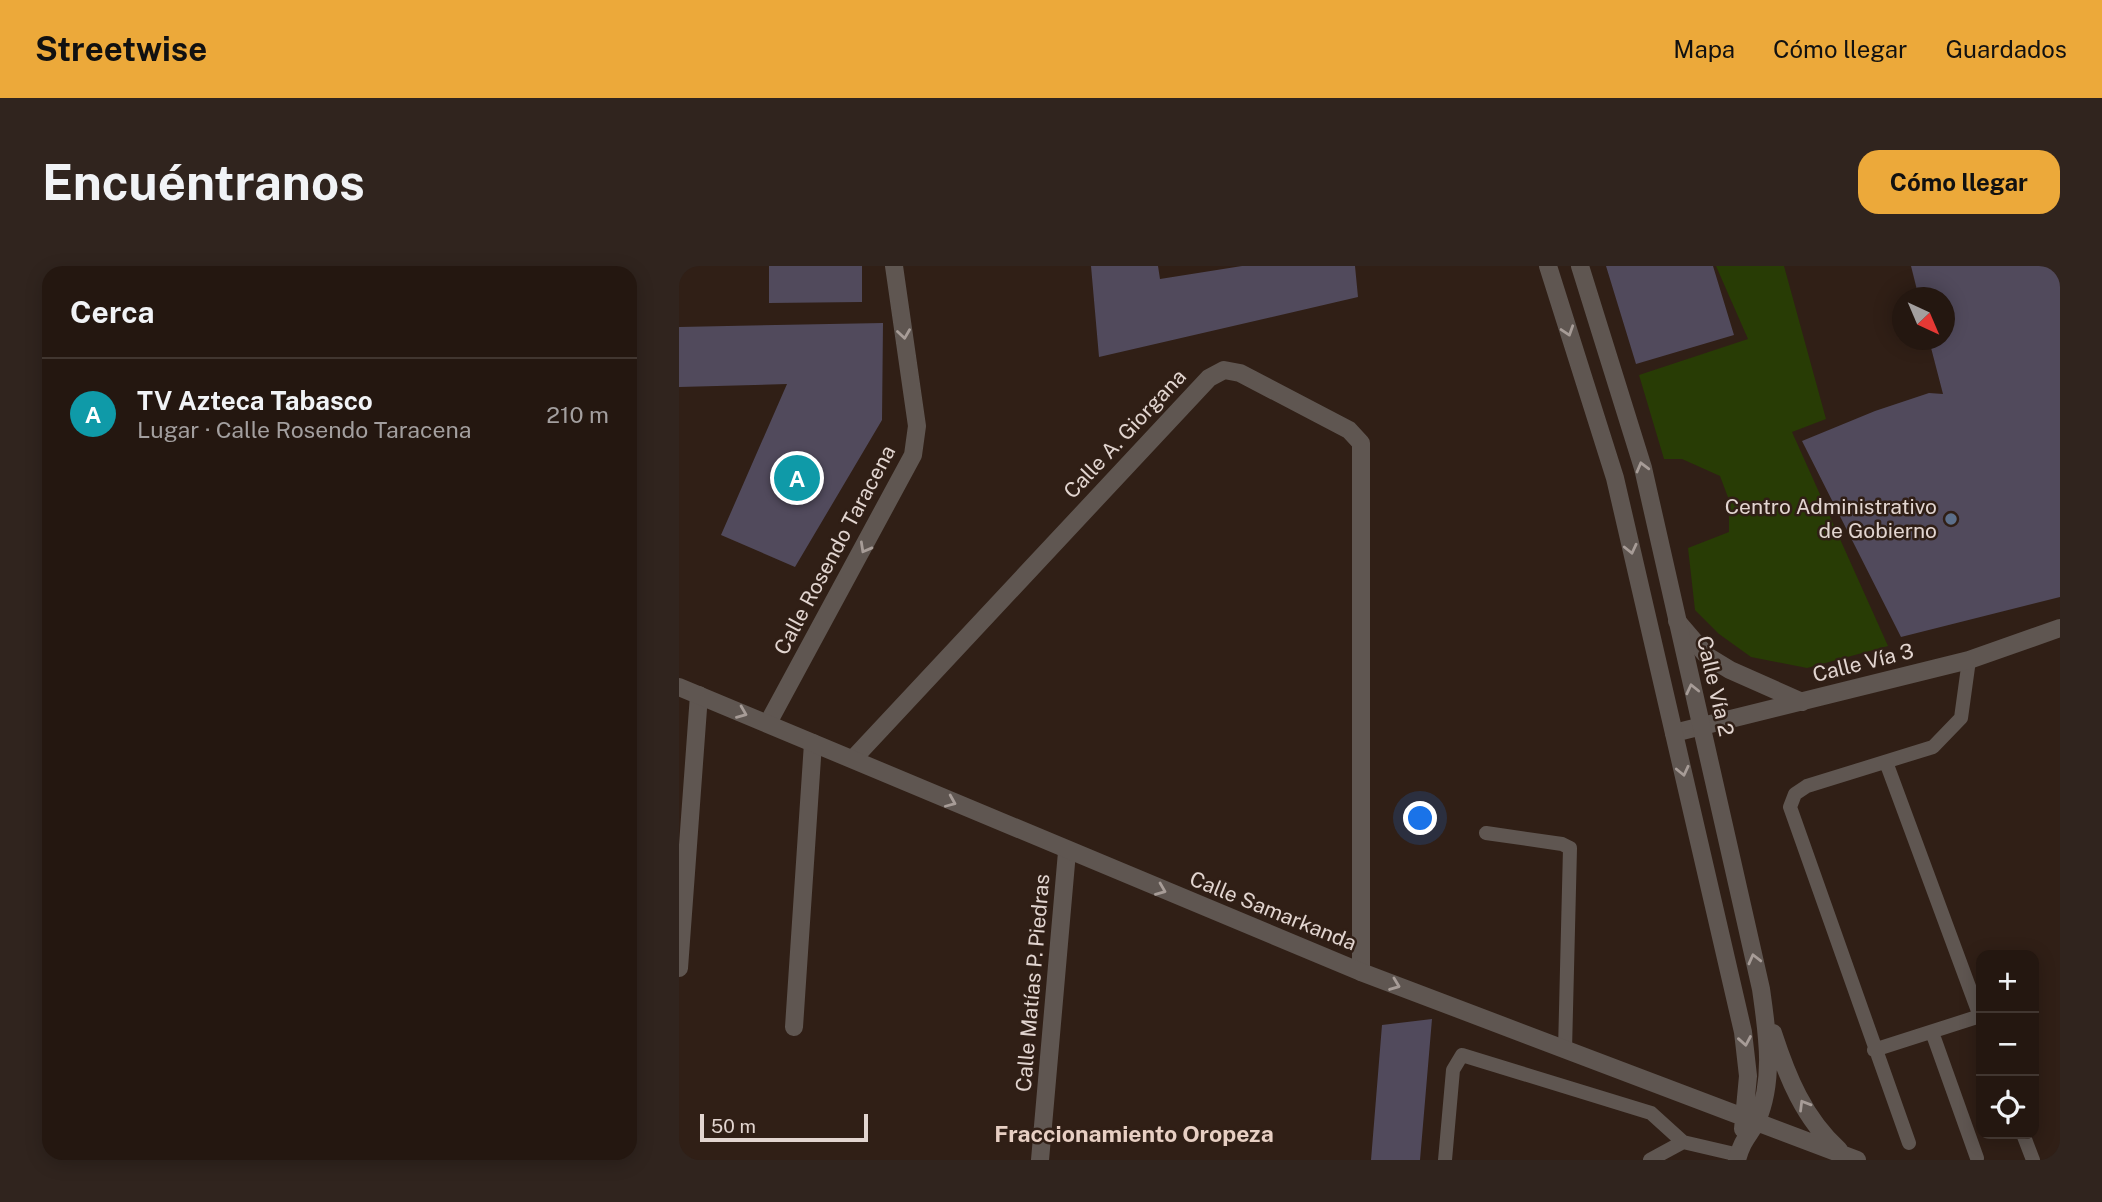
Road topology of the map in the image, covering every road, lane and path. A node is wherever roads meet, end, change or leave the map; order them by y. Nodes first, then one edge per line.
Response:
1 (894, 266) edge
2 (1548, 266) edge
3 (1580, 266) edge
4 (1677, 621) junction
5 (2060, 628) edge
6 (1969, 660) junction
7 (679, 687) edge
8 (699, 695) junction
9 (1802, 702) junction
10 (768, 723) junction
11 (1700, 725) junction
12 (1674, 733) junction
13 (813, 743) junction
14 (853, 760) junction
15 (1886, 762) junction
16 (1486, 833) dead end
17 (1067, 852) junction
18 (679, 968) edge
19 (1361, 972) junction
20 (1763, 1004) junction
21 (1980, 1013) edge
22 (1976, 1019) edge
23 (794, 1027) dead end
24 (1932, 1032) junction
25 (1565, 1050) junction
26 (1874, 1050) junction
27 (1749, 1120) junction
28 (2025, 1139) edge
29 (1683, 1142) junction
30 (1909, 1143) dead end
31 (1740, 1151) edge
32 (1852, 1158) edge
33 (1977, 1158) edge
34 (1040, 1160) edge
35 (1445, 1160) edge
36 (1650, 1160) edge
37 (2033, 1160) edge

1 -> 10 street, Calle Rosendo Taracena
2 -> 12 street
4 -> 3 street, Calle Vía 2
4 - 9 street
11 -> 4 street, Calle Vía 2
5 - 6 street, Calle Vía 3
6 - 9 street, Calle Vía 3
6 - 15 lane
7 - 8 street, Calle Samarkanda
8 -> 10 street, Calle Samarkanda
8 - 18 street
9 - 11 street, Calle Vía 3
10 - 13 street, Calle Samarkanda
11 - 12 street, Calle Vía 3
20 -> 11 street, Calle Vía 2
12 -> 27 street
13 - 14 street, Calle Samarkanda
13 - 23 street
14 -> 17 street, Calle Samarkanda
14 - 19 street, Calle A. Giorgana
15 - 21 lane
15 - 26 lane
16 - 25 lane
17 -> 19 street, Calle Samarkanda
17 - 34 street, Calle Matías P. Piedras
19 -> 25 street, Calle Samarkanda
20 - 27 street, Calle Vía 2
32 -> 20 street
22 - 24 lane
24 - 26 lane
24 - 33 lane
25 - 27 street, Calle Samarkanda
26 - 30 lane
27 - 31 street
27 - 32 street, Calle Samarkanda
28 - 37 lane
29 - 31 lane
29 - 35 lane
29 - 36 lane

